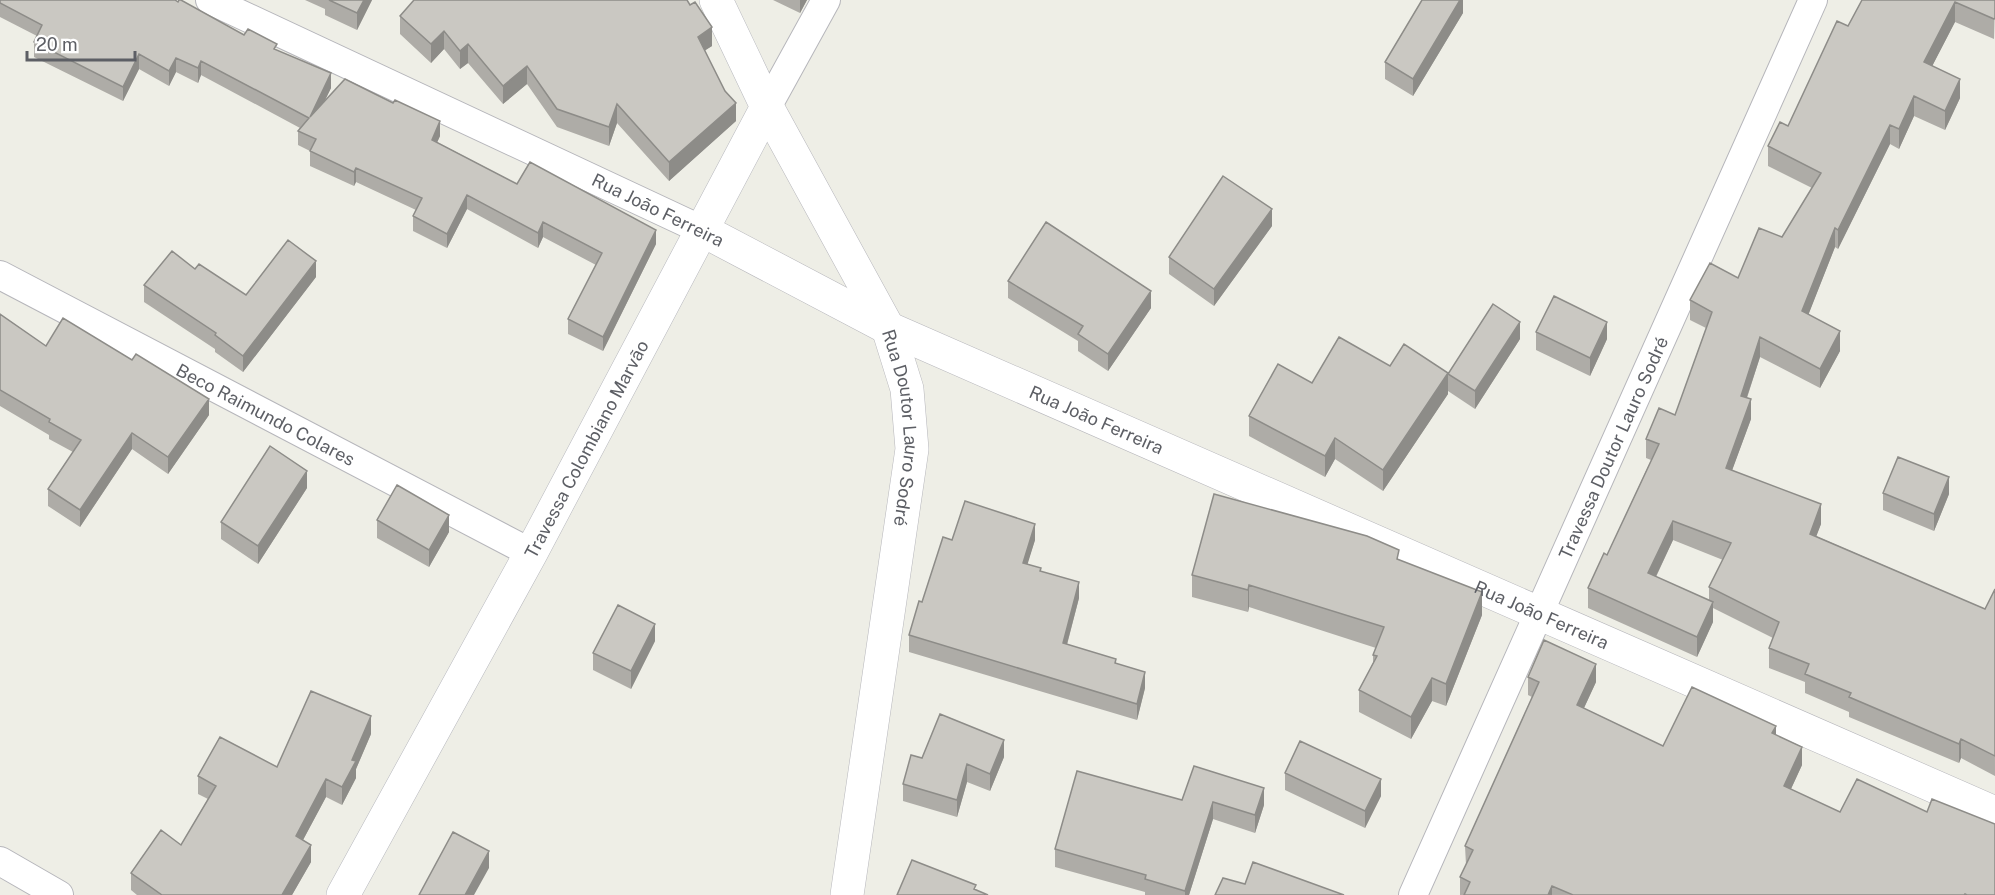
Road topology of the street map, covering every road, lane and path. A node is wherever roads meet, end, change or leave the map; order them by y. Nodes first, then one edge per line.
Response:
1 (210, 0) edge
2 (716, 0) edge
3 (826, 0) edge
4 (1813, 0) edge
5 (767, 107) junction
6 (702, 230) junction
7 (0, 275) edge
8 (888, 328) junction
9 (531, 554) junction
10 (1540, 613) junction
11 (1995, 813) edge
12 (857, 826) junction
13 (0, 861) edge
14 (59, 895) edge
15 (343, 895) edge
16 (829, 895) edge
17 (847, 895) edge
18 (1413, 895) edge

1 - 6 street, Rua João Ferreira
2 - 5 street, Rua Doutor Lauro Sodré
3 - 5 street, Travessa Colombiano Marvão
4 - 10 street, Travessa Doutor Lauro Sodré
5 - 6 street, Travessa Colombiano Marvão
5 - 8 street, Rua Doutor Lauro Sodré
6 - 8 street, Rua João Ferreira
6 - 9 street, Travessa Colombiano Marvão
7 - 9 street, Beco Raimundo Colares
8 - 10 street, Rua João Ferreira
8 - 12 street, Rua Doutor Lauro Sodré
9 - 15 street, Travessa Colombiano Marvão
10 - 11 street, Rua João Ferreira
10 - 18 street, Travessa Doutor Lauro Sodré
12 - 16 street
12 - 17 street, Rua Doutor Lauro Sodré
13 - 14 street

